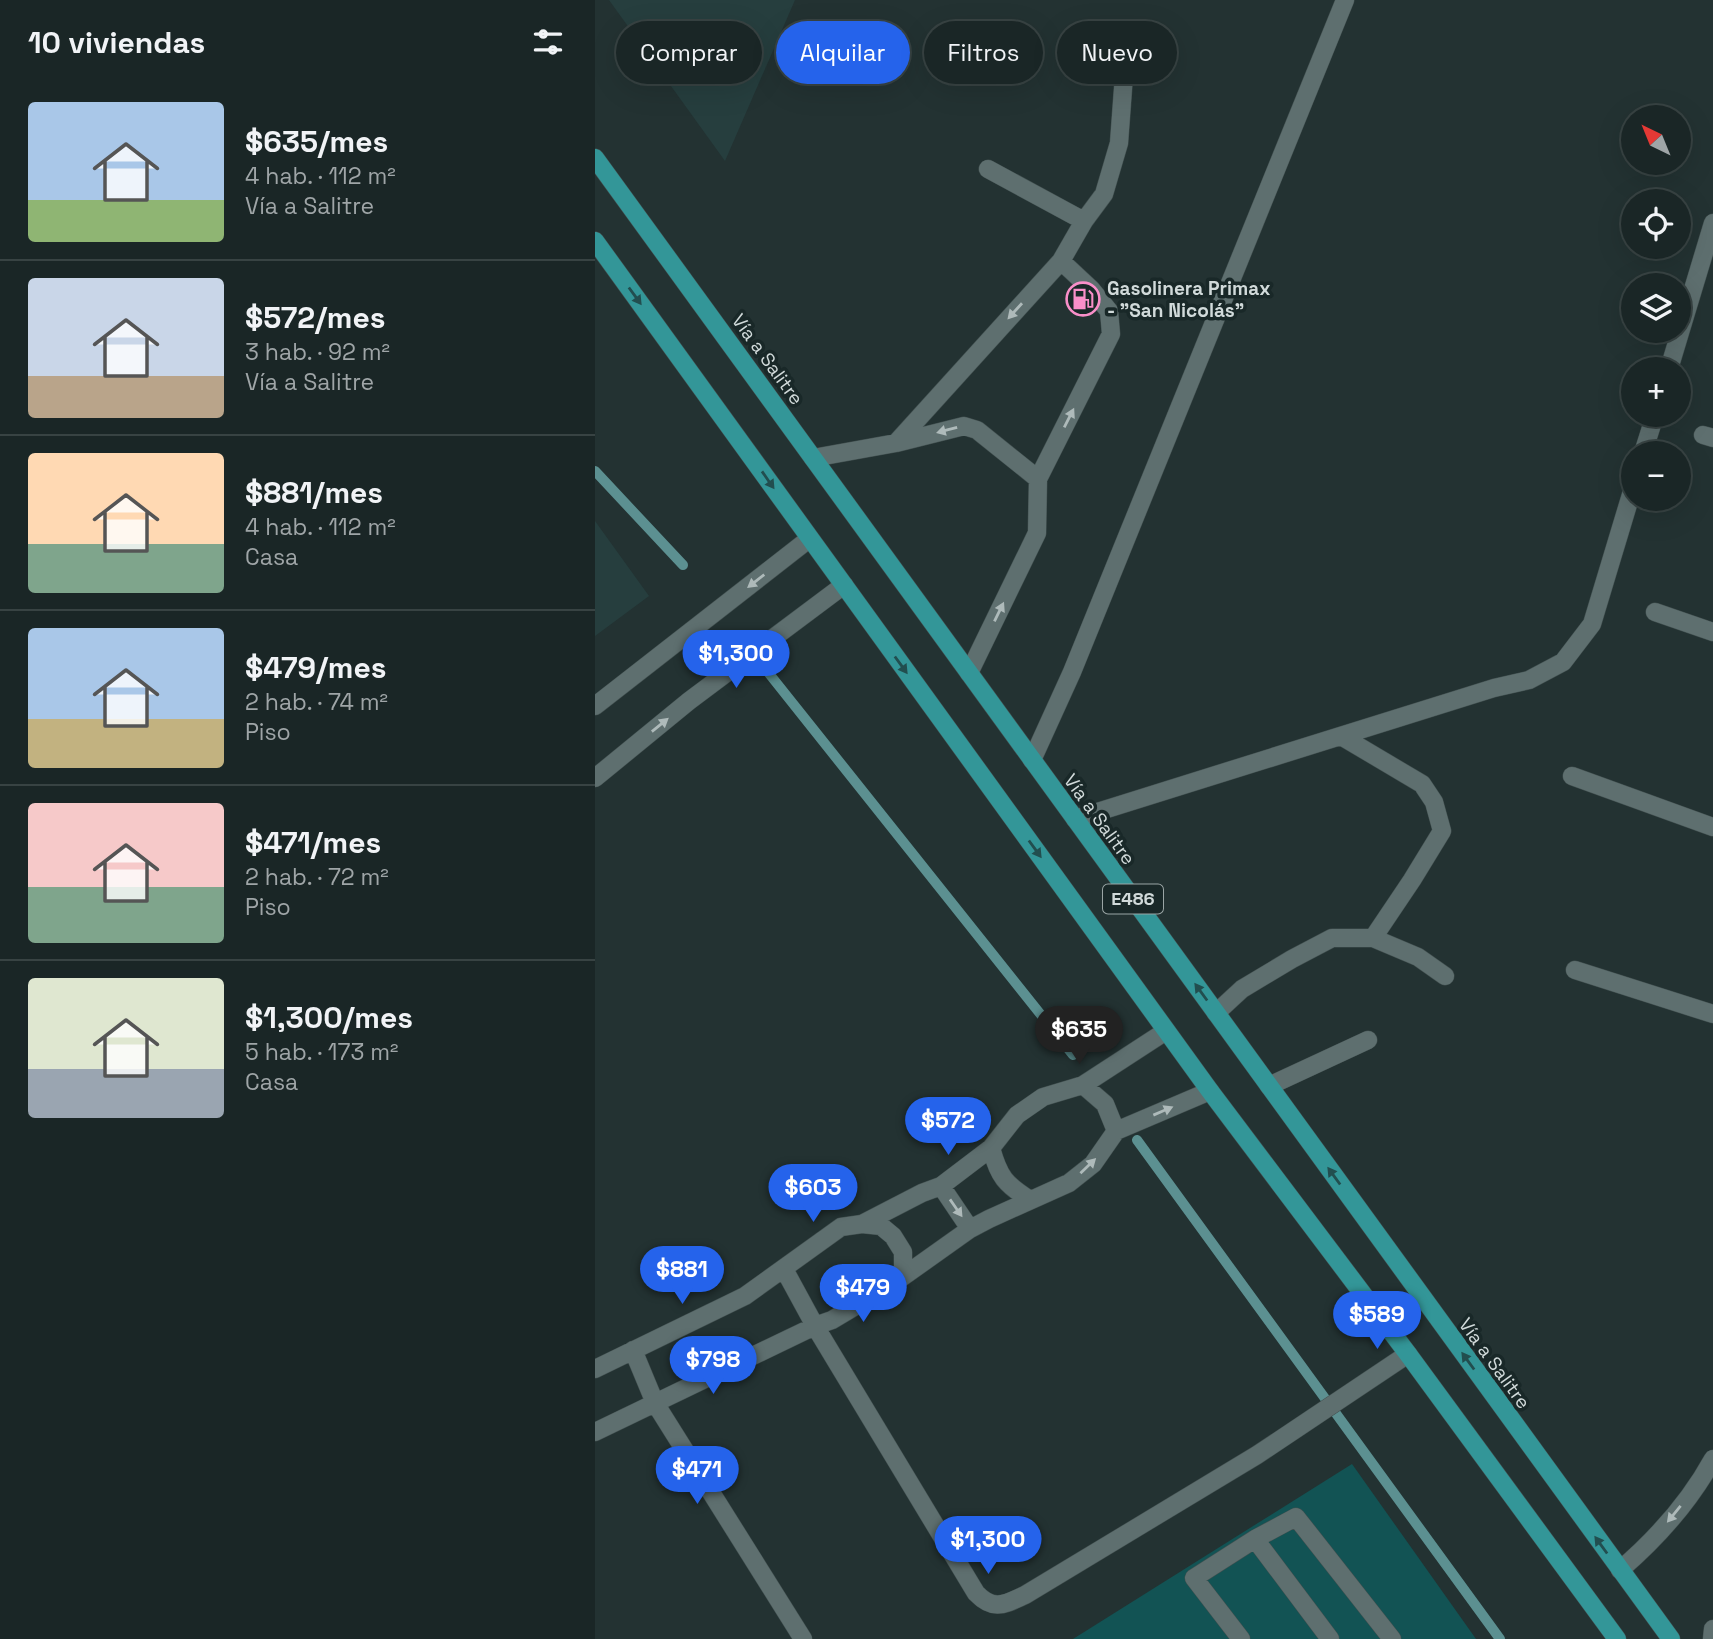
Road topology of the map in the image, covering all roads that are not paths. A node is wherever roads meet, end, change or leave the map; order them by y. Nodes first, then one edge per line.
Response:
1 (1345, 0) edge
2 (1123, 84) edge
3 (595, 158) edge
4 (988, 169) dead end
5 (1084, 221) junction
6 (1713, 223) edge
7 (595, 241) edge
8 (1061, 261) junction
9 (1673, 357) edge
10 (896, 443) junction
11 (813, 458) junction
12 (1038, 479) junction
13 (1626, 511) edge
14 (810, 539) junction
15 (844, 585) junction
16 (1655, 612) dead end
17 (1713, 632) edge
18 (969, 673) junction
19 (595, 706) edge
20 (1341, 736) junction
21 (1033, 760) junction
22 (1572, 776) dead end
23 (595, 778) edge
24 (1075, 819) junction
25 (1713, 827) edge
26 (1373, 938) junction
27 (1575, 970) dead end
28 (1445, 976) dead end
29 (1216, 1013) junction
30 (1713, 1014) edge
31 (1166, 1031) junction
32 (1368, 1040) dead end
33 (1083, 1085) junction
34 (1269, 1086) junction
35 (1210, 1091) junction
36 (1116, 1130) junction
37 (991, 1148) junction
38 (941, 1186) junction
39 (1030, 1200) junction
40 (862, 1224) junction
41 (970, 1229) junction
42 (784, 1269) junction
43 (894, 1283) junction
44 (815, 1325) junction
45 (633, 1350) junction
46 (1408, 1354) junction
47 (595, 1369) edge
48 (655, 1403) junction
49 (595, 1432) edge
50 (1713, 1458) edge
51 (1255, 1539) junction
52 (1620, 1570) junction
53 (1713, 1629) edge
54 (803, 1639) edge
55 (1241, 1639) edge
56 (1330, 1639) edge
57 (1392, 1639) edge
58 (1617, 1639) edge
59 (1671, 1639) edge
60 (1712, 1639) edge

1 - 21 street
2 - 5 street
3 - 11 main road, Vía a Salitre / E486
4 - 5 street
5 - 8 street
6 - 9 street
7 -> 14 main road, E486
8 -> 10 street
12 -> 8 street
10 - 11 street
12 -> 10 street
11 - 18 main road, Vía a Salitre / E486
18 -> 12 street
13 - 20 street
14 - 15 main road, E486
14 -> 19 street
23 -> 15 street
15 -> 31 main road, E486
16 - 17 street
18 - 21 main road, Vía a Salitre / E486
20 - 24 street
20 - 26 street
21 - 24 main road, Vía a Salitre / E486
22 - 25 street
29 -> 24 main road, Vía a Salitre / E486
26 - 28 street
26 - 29 street
27 - 30 street
29 - 34 main road, Vía a Salitre / E486
31 - 33 street
31 - 35 main road, E486
32 - 34 street
33 - 36 street
33 - 37 street
52 -> 34 main road, Vía a Salitre / E486
36 -> 35 street
35 - 46 main road, E486
39 -> 36 street
37 - 38 street
37 - 39 street
38 - 40 street
38 -> 41 street
39 - 41 street
40 - 42 street
40 - 43 street
41 - 43 street
42 - 44 street
42 - 45 street
43 - 44 street
44 - 46 street
44 - 48 street
45 - 47 street
45 - 48 street
46 - 58 main road, E486
48 - 49 street
48 - 54 street
50 -> 52 street
51 - 55 street
51 - 56 street
51 - 57 street
52 - 59 main road, Vía a Salitre / E486
53 - 60 street

